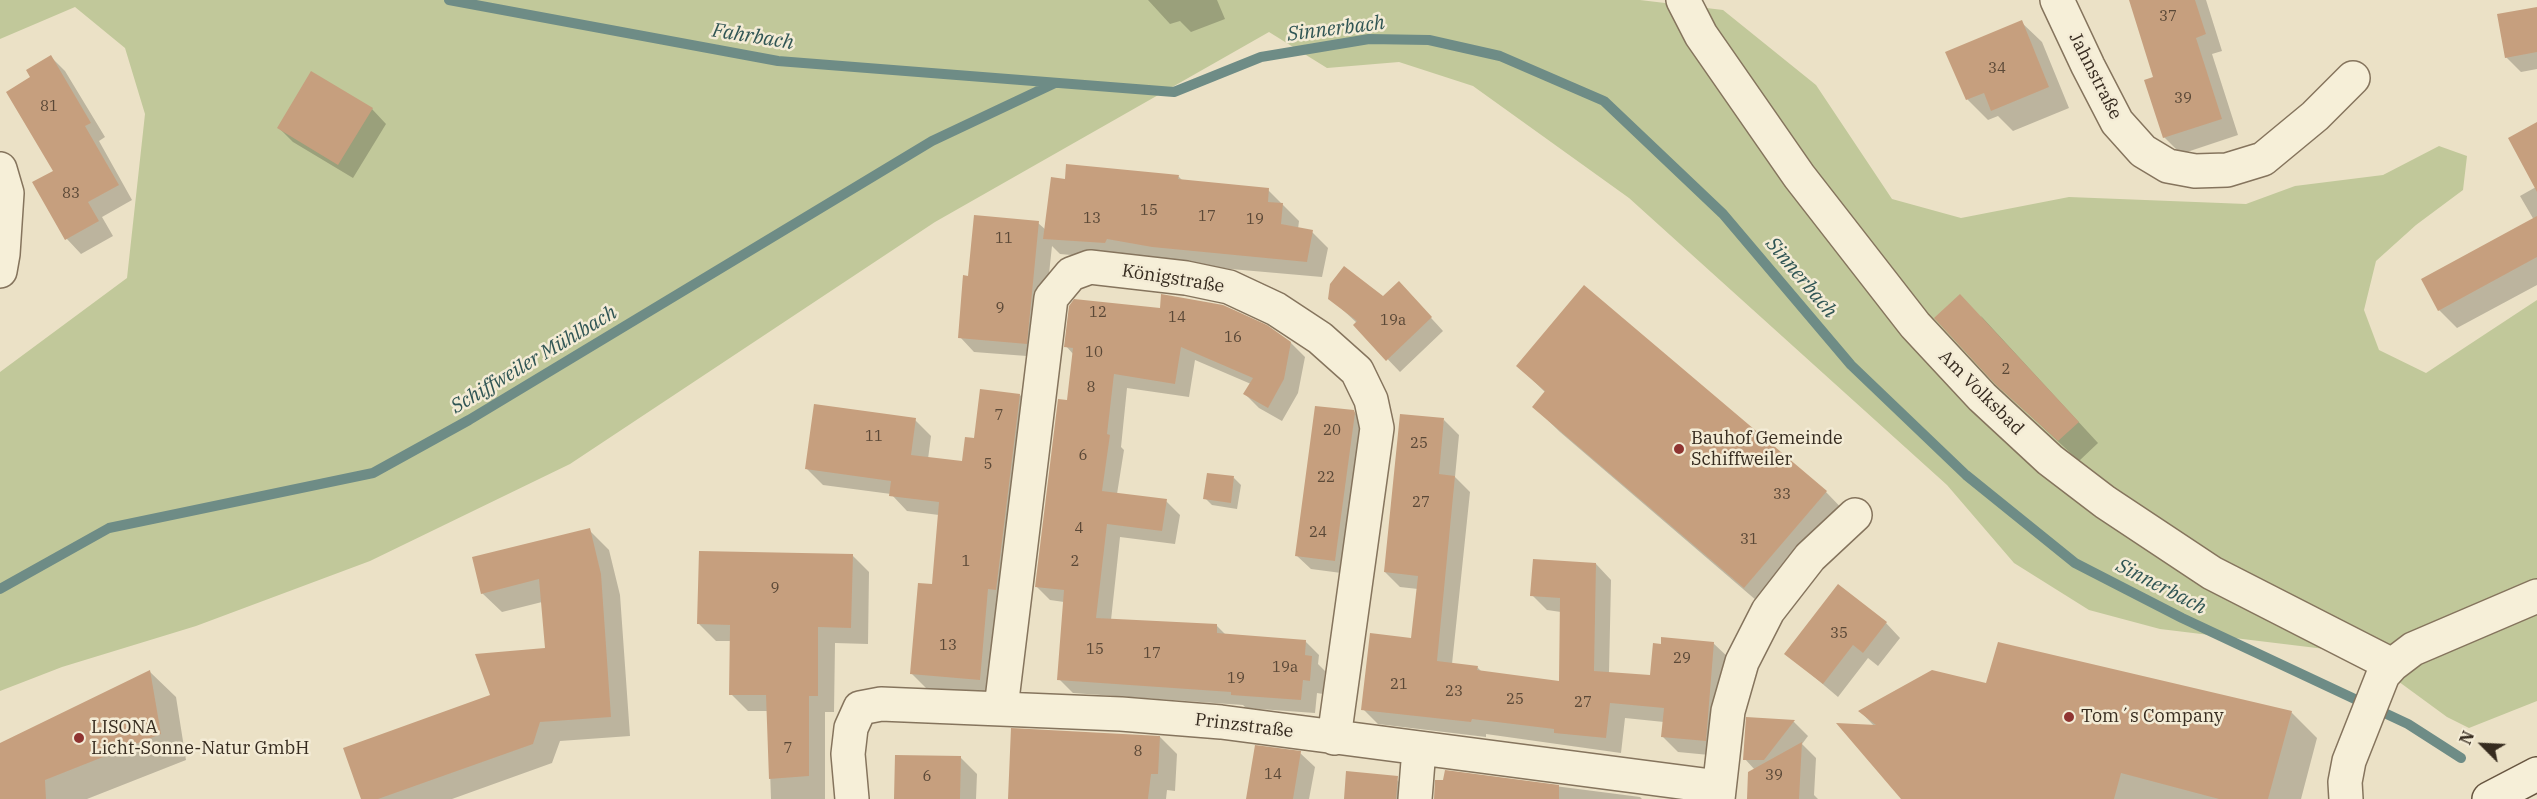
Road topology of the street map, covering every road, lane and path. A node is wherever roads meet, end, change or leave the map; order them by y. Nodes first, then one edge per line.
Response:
1 (1683, 0) edge
2 (2057, 0) edge
3 (2353, 78) dead end
4 (0, 169) edge
5 (0, 271) edge
6 (1855, 515) dead end
7 (2537, 596) edge
8 (2384, 677) junction
9 (1001, 708) junction
10 (1334, 738) junction
11 (1419, 749) junction
12 (2537, 774) edge
13 (1718, 793) edge
14 (852, 799) edge
15 (1415, 799) edge
16 (2346, 799) edge
17 (2489, 799) edge

1 - 8 street, Am Volksbad
2 - 3 street, Jahnstraße
4 - 5 street
6 - 13 street, Prinzstraße
7 - 8 street
8 - 16 street
9 - 10 street, Prinzstraße
9 - 10 street, Königstraße
9 - 14 street, Prinzstraße
10 - 11 street, Prinzstraße
11 - 13 street, Prinzstraße
11 - 15 street
12 - 17 street

